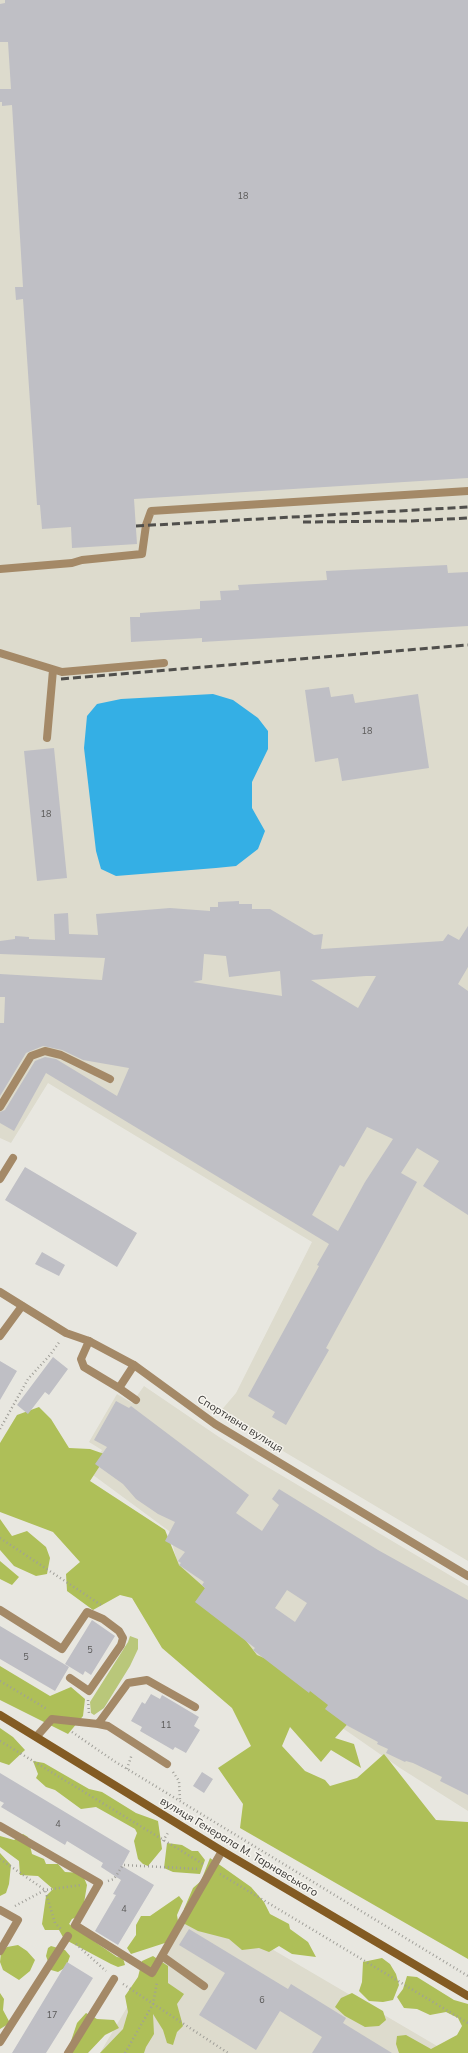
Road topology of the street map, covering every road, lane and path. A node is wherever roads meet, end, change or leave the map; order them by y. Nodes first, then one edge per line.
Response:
1 (468, 492) edge
2 (0, 569) edge
3 (0, 653) edge
4 (164, 663) dead end
5 (53, 670) junction
6 (47, 738) dead end
7 (110, 1079) dead end
8 (0, 1107) edge
9 (13, 1158) dead end
10 (0, 1179) edge
11 (0, 1292) edge
12 (22, 1306) junction
13 (66, 1333) junction
14 (0, 1336) edge
15 (89, 1341) junction
16 (134, 1365) junction
17 (119, 1388) junction
18 (136, 1400) dead end
19 (0, 1429) edge
20 (0, 1538) edge
21 (468, 1576) edge
22 (102, 1606) dead end
23 (0, 1610) edge
24 (70, 1678) dead end
25 (0, 1681) edge
26 (89, 1691) junction
27 (195, 1707) dead end
28 (0, 1715) edge
29 (67, 1721) junction
30 (90, 1723) junction
31 (98, 1724) junction
32 (37, 1736) junction
33 (0, 1741) edge
34 (136, 1744) junction
35 (167, 1764) joint
36 (127, 1768) junction
37 (180, 1801) junction
38 (0, 1826) edge
39 (170, 1830) dead end
40 (163, 1841) junction
41 (222, 1851) junction
42 (0, 1859) edge
43 (212, 1869) junction
44 (0, 1910) edge
45 (68, 1936) junction
46 (0, 1951) edge
47 (162, 1956) junction
48 (468, 1976) edge
49 (158, 1977) dead end
50 (114, 1979) junction
51 (204, 1986) dead end
52 (468, 1996) edge
53 (152, 2004) junction
54 (468, 2023) edge
55 (0, 2042) edge
56 (68, 2053) edge
57 (125, 2053) edge
58 (228, 2053) edge

1 - 2 street
3 - 5 street
4 - 5 street
5 - 6 street
7 - 8 street
9 - 10 street
11 - 12 street, Спортивна вулиця
12 - 13 street, Спортивна вулиця
12 - 14 street
13 - 15 street, Спортивна вулиця
13 - 19 path
15 - 16 street, Спортивна вулиця
15 - 17 street
16 - 17 street
16 - 21 street, Спортивна вулиця
17 - 18 street
20 - 22 path
23 - 26 street
24 - 26 street
25 - 29 path
26 - 30 path
27 - 31 street
28 - 32 main road, вулиця Генерала М. Тарнавського
29 - 30 street
29 - 32 street
29 - 36 path
30 - 31 street
31 - 34 street
32 - 41 main road, вулиця Генерала М. Тарнавського
33 - 40 path
34 - 35 street
34 - 36 path
35 - 37 path
36 - 37 path
37 - 48 path
38 - 47 street
39 - 40 path
40 - 43 path
41 - 43 street
41 - 52 main road, вулиця Генерала М. Тарнавського
42 - 45 path
43 - 47 street
43 - 54 path
44 - 46 street
45 - 50 path
45 - 55 street
47 - 51 street
49 - 53 path
50 - 53 path
50 - 56 street
53 - 57 path
53 - 58 path

